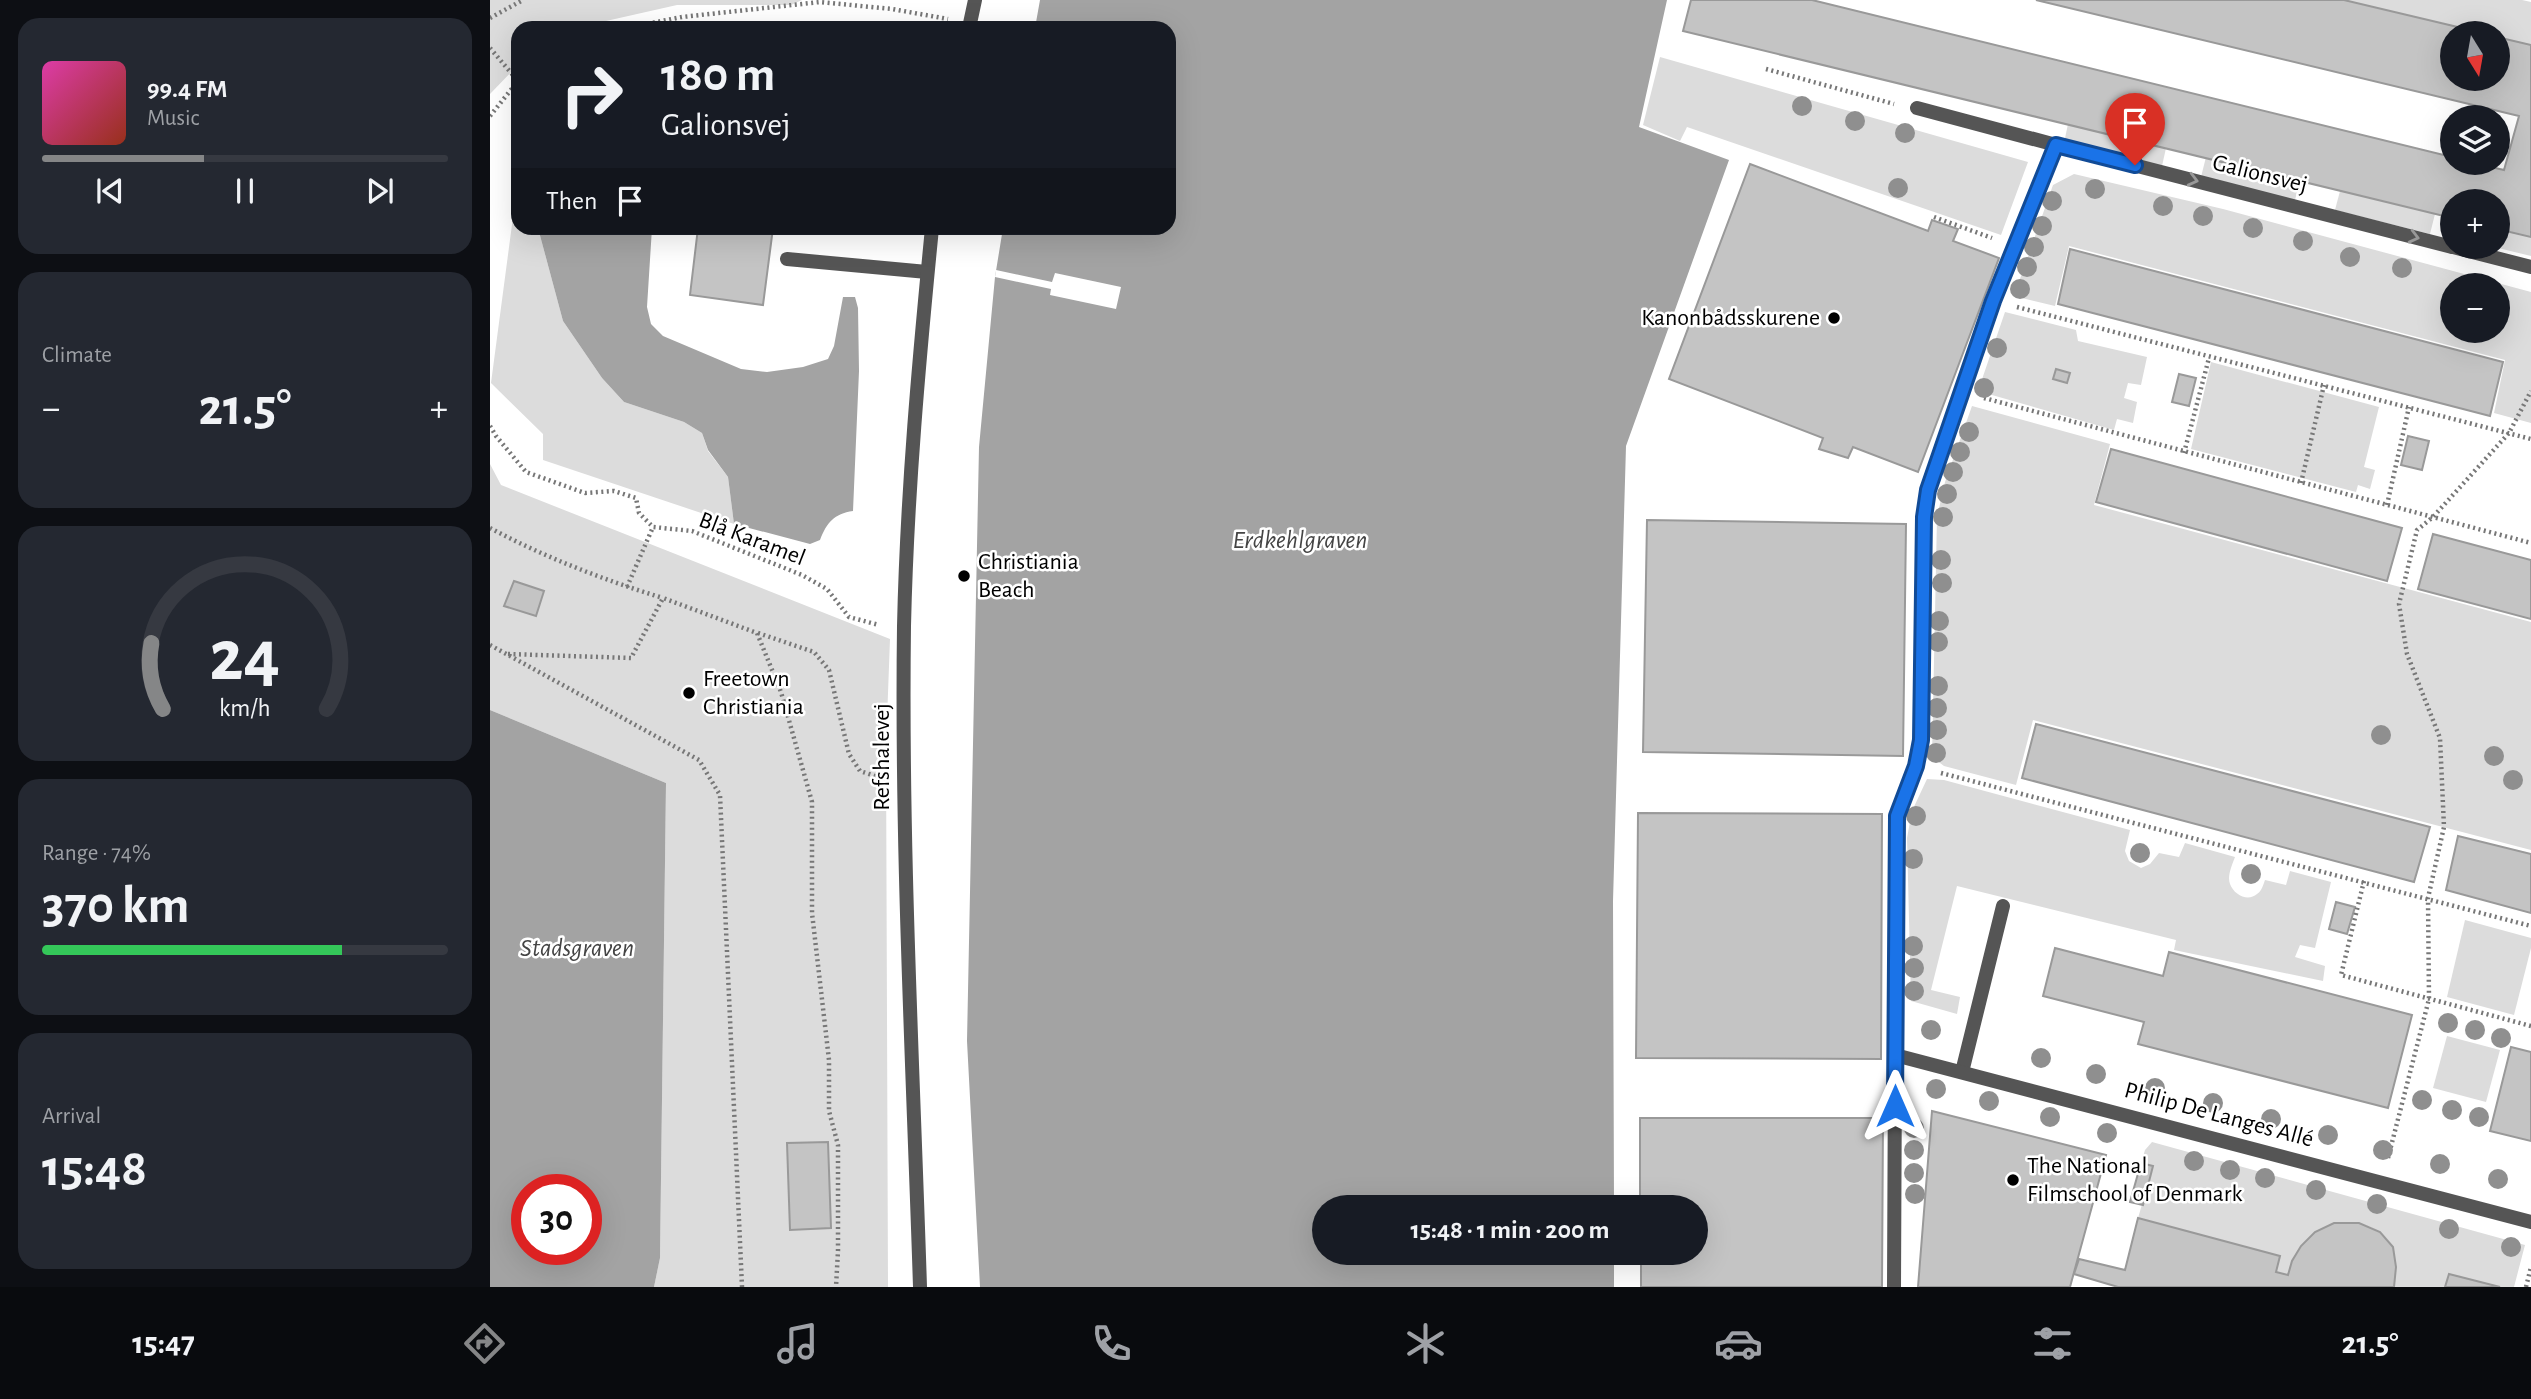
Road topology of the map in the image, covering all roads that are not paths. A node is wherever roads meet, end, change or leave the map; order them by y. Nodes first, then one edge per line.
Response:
1 (975, 0) edge
2 (971, 21) edge
3 (1917, 108) road end
4 (2056, 145) junction
5 (931, 235) edge
6 (2440, 244) edge
7 (787, 258) dead end
8 (2499, 259) edge
9 (2531, 267) edge
10 (927, 272) junction
11 (2003, 906) dead end
12 (1895, 1055) junction
13 (1962, 1072) junction
14 (2531, 1222) edge
15 (920, 1287) edge
16 (1894, 1287) edge

1 - 2 street
3 - 4 street, Galionsvej
4 -> 6 street, Galionsvej
4 - 12 street
5 - 10 street, Refshalevej
7 - 10 street
8 - 9 street, Galionsvej
10 - 15 street, Refshalevej
11 - 13 street
12 - 13 street, Philip De Langes Allé
12 - 16 street
13 - 14 street, Philip De Langes Allé

